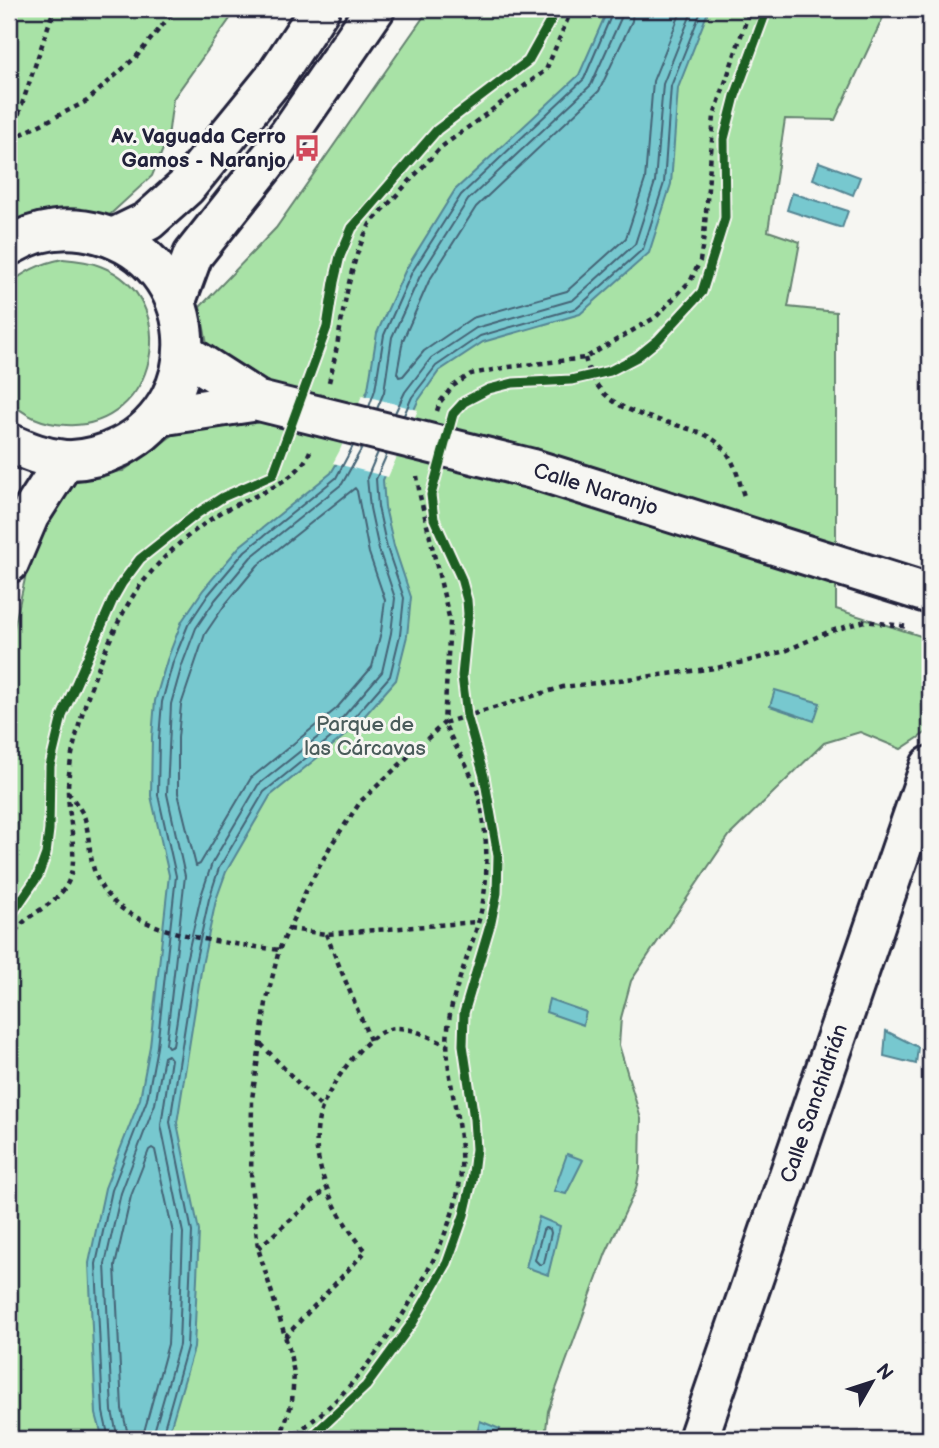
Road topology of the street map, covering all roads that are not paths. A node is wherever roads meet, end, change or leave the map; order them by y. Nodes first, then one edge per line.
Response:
1 (320, 9) edge
2 (375, 9) edge
3 (113, 237) junction
4 (9, 246) edge
5 (176, 301) junction
6 (184, 353) junction
7 (259, 401) junction
8 (159, 416) junction
9 (9, 443) edge
10 (65, 460) junction
11 (9, 563) edge
12 (927, 593) edge
13 (930, 766) edge
14 (698, 1439) edge

1 - 3 street
2 - 5 street
3 - 4 street
3 - 5 street
5 - 6 street
6 - 7 street, Calle Naranjo
6 - 8 street
7 - 8 street, Calle Naranjo
7 - 12 street, Calle Naranjo, bridge
8 - 10 street
9 - 10 street
10 - 11 street
13 - 14 street, Calle Sanchidrián

